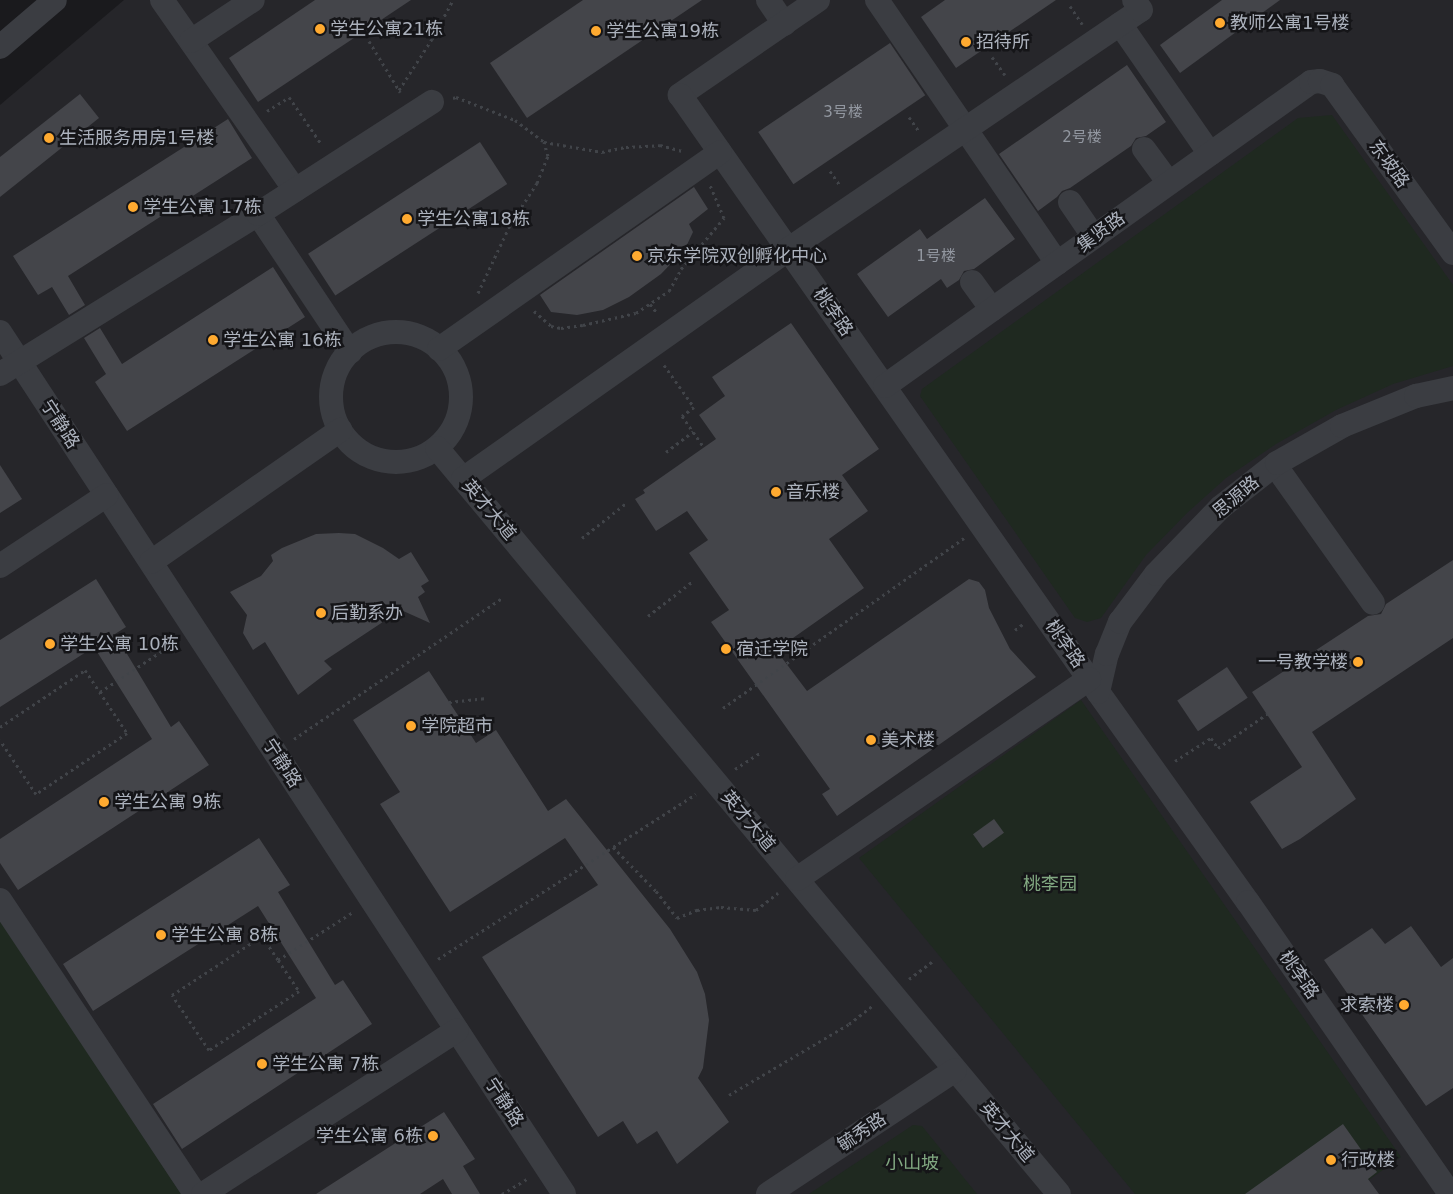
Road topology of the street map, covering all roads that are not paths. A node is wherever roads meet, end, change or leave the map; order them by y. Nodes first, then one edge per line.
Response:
1 (55, 0) edge
2 (162, 0) edge
3 (252, 0) edge
4 (768, 0) edge
5 (818, 0) edge
6 (877, 0) edge
7 (1143, 3) edge
8 (784, 24) junction
9 (1120, 24) junction
10 (3, 36) edge
11 (191, 42) junction
12 (1320, 81) joint
13 (423, 108) road end
14 (965, 129) junction
15 (1144, 149) dead end
16 (720, 152) junction
17 (1210, 154) junction
18 (1169, 183) junction
19 (295, 190) junction
20 (1070, 202) dead end
21 (258, 214) junction
22 (1094, 237) junction
23 (788, 249) junction
24 (1453, 253) edge
25 (1057, 263) junction
26 (972, 282) dead end
27 (992, 310) junction
28 (0, 332) edge
29 (439, 349) junction
30 (350, 352) junction
31 (10, 368) edge
32 (885, 386) junction
33 (1453, 388) edge
34 (340, 430) junction
35 (437, 448) junction
36 (1275, 465) junction
37 (463, 479) junction
38 (107, 496) junction
39 (151, 562) junction
40 (0, 566) edge
41 (1373, 603) dead end
42 (1094, 685) junction
43 (797, 879) junction
44 (0, 900) edge
45 (457, 1030) junction
46 (955, 1070) junction
47 (195, 1194) edge
48 (203, 1194) edge
49 (564, 1194) edge
50 (768, 1194) edge
51 (1059, 1194) edge
52 (1450, 1194) edge

1 - 10 street
2 - 11 street
3 - 11 street
4 - 8 street
5 - 8 street
6 - 14 street
7 - 9 street
8 - 16 street, 桃李路
9 - 14 street
9 - 17 street
11 - 19 street
12 - 17 street, 集贤路
12 - 24 street, 东坡路
13 - 19 street
14 - 23 street
14 - 25 street
15 - 18 street
16 - 23 street, 桃李路
16 - 29 street
17 - 18 street, 集贤路
18 - 22 street, 集贤路
19 - 21 street
20 - 22 street
21 - 30 street
21 - 31 street
22 - 25 street, 集贤路
23 - 32 street, 桃李路
23 - 37 street
25 - 27 street, 集贤路
26 - 27 street
27 - 32 street, 集贤路
28 - 31 street, 宁静路
29 - 30 street
29 - 35 street
30 - 34 street
31 - 38 street, 宁静路
32 - 42 street, 桃李路
33 - 36 street, 思源路
34 - 35 street
34 - 39 street
35 - 37 street, 英才大道
36 - 41 street
36 - 42 street, 思源路
37 - 43 street, 英才大道
38 - 39 street, 宁静路
38 - 40 street
39 - 45 street, 宁静路
42 - 43 street
42 - 52 street, 桃李路
43 - 46 street, 英才大道
44 - 47 street
45 - 48 street
45 - 49 street, 宁静路
46 - 50 street, 毓秀路
46 - 51 street, 英才大道

